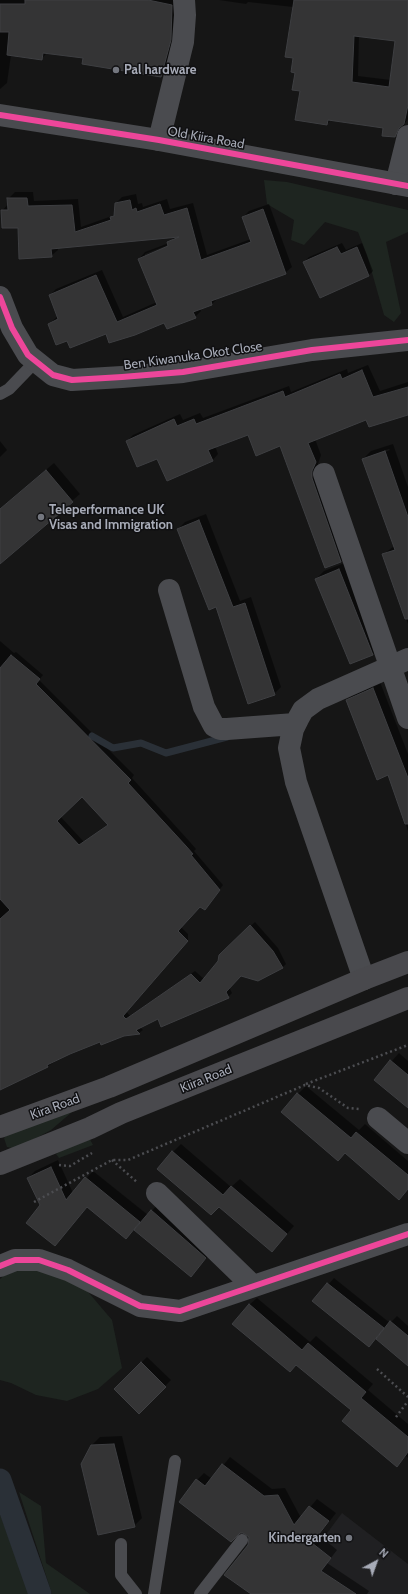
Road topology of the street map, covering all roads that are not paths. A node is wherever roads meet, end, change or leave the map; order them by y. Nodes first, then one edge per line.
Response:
1 (184, 0) edge
2 (0, 115) edge
3 (408, 136) edge
4 (159, 140) junction
5 (402, 185) edge
6 (0, 297) edge
7 (408, 340) edge
8 (35, 362) junction
9 (0, 394) edge
10 (324, 474) dead end
11 (169, 590) dead end
12 (399, 662) edge
13 (408, 718) edge
14 (295, 724) junction
15 (408, 962) edge
16 (364, 979) junction
17 (408, 998) edge
18 (378, 1118) road end
19 (0, 1126) edge
20 (408, 1143) edge
21 (3, 1163) edge
22 (157, 1193) road end
23 (408, 1234) edge
24 (0, 1266) edge
25 (253, 1286) junction
26 (175, 1461) dead end
27 (242, 1540) dead end
28 (121, 1544) dead end
29 (136, 1594) edge
30 (154, 1594) edge
31 (200, 1594) edge

1 - 4 street
2 - 4 street, Old Kiira Road
3 - 5 street
4 - 5 street, Old Kiira Road
6 - 8 street, Ben Kiwanuka Okot Close
7 - 8 street, Ben Kiwanuka Okot Close
8 - 9 lane
10 - 12 street
11 - 14 street
12 - 13 street
12 - 14 street
14 - 16 street
15 - 16 main road
16 - 19 main road, Kira Road
17 - 21 main road, Kiira Road
18 - 20 street
22 - 25 street
23 - 25 street
24 - 25 street
26 - 30 lane
27 - 31 lane
28 - 29 lane

